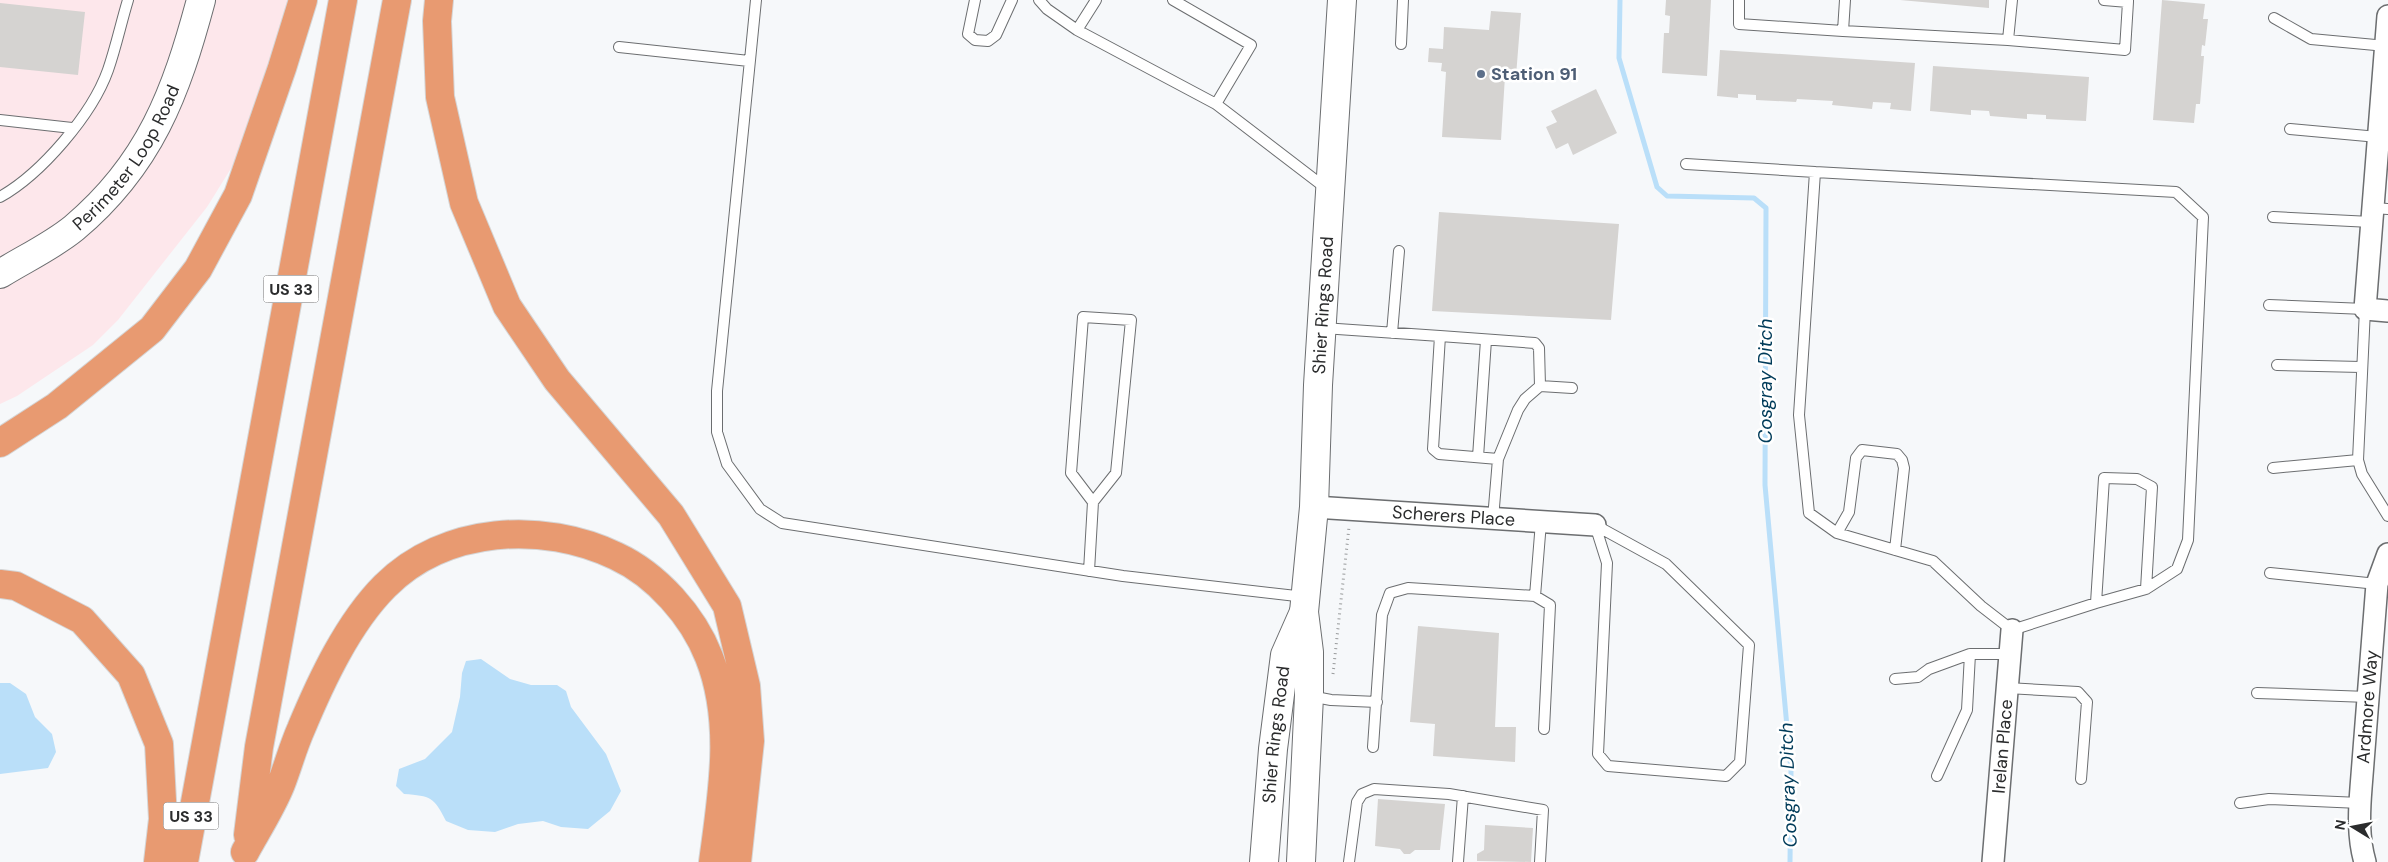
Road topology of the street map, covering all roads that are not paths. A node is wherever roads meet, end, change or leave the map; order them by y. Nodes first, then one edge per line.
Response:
1 (128, 0) edge
2 (201, 0) edge
3 (303, 0) edge
4 (343, 0) edge
5 (397, 0) edge
6 (439, 0) edge
7 (756, 0) edge
8 (974, 0) edge
9 (1012, 0) edge
10 (1039, 0) edge
11 (1096, 0) edge
12 (1173, 0) edge
13 (1342, 0) edge
14 (1403, 0) edge
15 (1740, 0) edge
16 (1845, 0) edge
17 (2012, 0) edge
18 (2104, 0) edge
19 (2128, 1) edge
20 (2274, 18) dead end
21 (2388, 18) edge
22 (1077, 30) junction
23 (1842, 31) junction
24 (2008, 40) junction
25 (1401, 44) dead end
26 (2386, 46) junction
27 (619, 47) dead end
28 (749, 61) junction
29 (1216, 104) junction
30 (2384, 109) edge
31 (0, 120) edge
32 (72, 128) junction
33 (2290, 129) dead end
34 (2378, 137) junction
35 (1686, 164) dead end
36 (1815, 172) junction
37 (1330, 191) junction
38 (0, 197) edge
39 (2377, 213) edge
40 (2273, 217) dead end
41 (1399, 251) dead end
42 (0, 274) edge
43 (2269, 305) dead end
44 (2365, 309) junction
45 (2388, 311) edge
46 (1322, 328) junction
47 (1392, 334) junction
48 (1440, 336) junction
49 (1486, 340) junction
50 (2278, 365) dead end
51 (2361, 367) junction
52 (1540, 386) junction
53 (1572, 388) dead end
54 (0, 443) edge
55 (1478, 457) junction
56 (1498, 459) junction
57 (2358, 460) junction
58 (2273, 468) dead end
59 (1093, 502) junction
60 (1314, 507) junction
61 (2388, 516) edge
62 (1493, 519) junction
63 (1541, 522) junction
64 (1595, 526) junction
65 (1837, 533) junction
66 (1895, 550) junction
67 (2388, 554) edge
68 (1089, 571) junction
69 (2270, 573) dead end
70 (0, 584) edge
71 (2377, 584) junction
72 (2146, 589) junction
73 (1535, 596) junction
74 (2096, 603) junction
75 (1305, 604) junction
76 (2012, 630) junction
77 (1970, 654) junction
78 (2010, 654) junction
79 (1895, 679) dead end
80 (2007, 688) junction
81 (2257, 693) dead end
82 (1308, 696) junction
83 (2368, 697) junction
84 (1377, 702) junction
85 (1276, 719) junction
86 (1544, 729) dead end
87 (1373, 747) dead end
88 (1937, 776) dead end
89 (2081, 779) dead end
90 (1463, 796) junction
91 (2240, 803) dead end
92 (2360, 803) junction
93 (244, 857) edge
94 (158, 862) edge
95 (184, 862) edge
96 (713, 862) edge
97 (737, 862) edge
98 (1264, 862) edge
99 (1292, 862) edge
100 (1301, 862) edge
101 (1349, 862) edge
102 (1458, 862) edge
103 (1540, 862) edge
104 (1993, 862) edge
105 (2365, 862) edge

1 - 32 lane
2 - 42 main road, Perimeter Loop Road
3 - 54 highway
4 - 95 highway, US 33
5 - 93 highway, US 33
6 - 97 highway
7 - 28 lane
8 - 9 lane
10 - 22 lane
11 - 22 lane
12 - 29 lane
13 - 37 main road, Shier Rings Road
14 - 25 lane
15 - 23 lane
16 - 23 lane
17 - 24 lane
18 - 19 lane
19 - 24 lane
20 - 26 lane
21 - 26 street
22 - 29 lane
23 - 24 lane
26 - 30 street
27 - 28 lane
28 - 68 lane
29 - 37 lane
30 - 34 street
31 - 32 lane
32 - 38 lane
33 - 34 lane
34 - 39 street
35 - 36 lane
36 - 65 lane
36 - 72 lane
37 - 46 main road, Shier Rings Road
39 - 40 lane
39 - 44 street
41 - 47 lane
43 - 44 lane
44 - 45 street
44 - 51 lane
46 - 47 lane
46 - 60 main road, Shier Rings Road
47 - 48 lane
48 - 49 lane
48 - 55 lane
49 - 52 lane
49 - 55 lane
50 - 51 lane
51 - 57 lane
52 - 53 lane
52 - 56 lane
55 - 56 lane
56 - 62 lane
57 - 58 lane
57 - 61 lane
59 - 59 lane
59 - 68 lane
60 - 62 street, Scherers Place
60 - 75 main road, Shier Rings Road
62 - 63 street, Scherers Place
63 - 64 street, Scherers Place
63 - 73 lane
64 - 64 lane
65 - 66 lane
65 - 66 lane
66 - 76 lane
67 - 71 street, Ardmore Way
68 - 75 lane
69 - 71 lane
70 - 94 highway
71 - 83 street, Ardmore Way
72 - 74 lane
72 - 74 lane
73 - 84 lane
73 - 86 lane
74 - 76 lane
75 - 82 main road, Shier Rings Road
75 - 85 main road, Shier Rings Road
76 - 78 street, Irelan Place
77 - 78 lane
77 - 79 lane
77 - 88 lane
78 - 80 street, Irelan Place
80 - 89 lane
80 - 104 street, Irelan Place
81 - 83 lane
82 - 84 lane
82 - 100 main road, Shier Rings Road
83 - 92 street, Ardmore Way
84 - 87 lane
85 - 98 main road, Shier Rings Road
85 - 99 main road
90 - 101 lane
90 - 102 lane
90 - 103 lane
91 - 92 lane
92 - 105 street, Ardmore Way
93 - 96 highway

